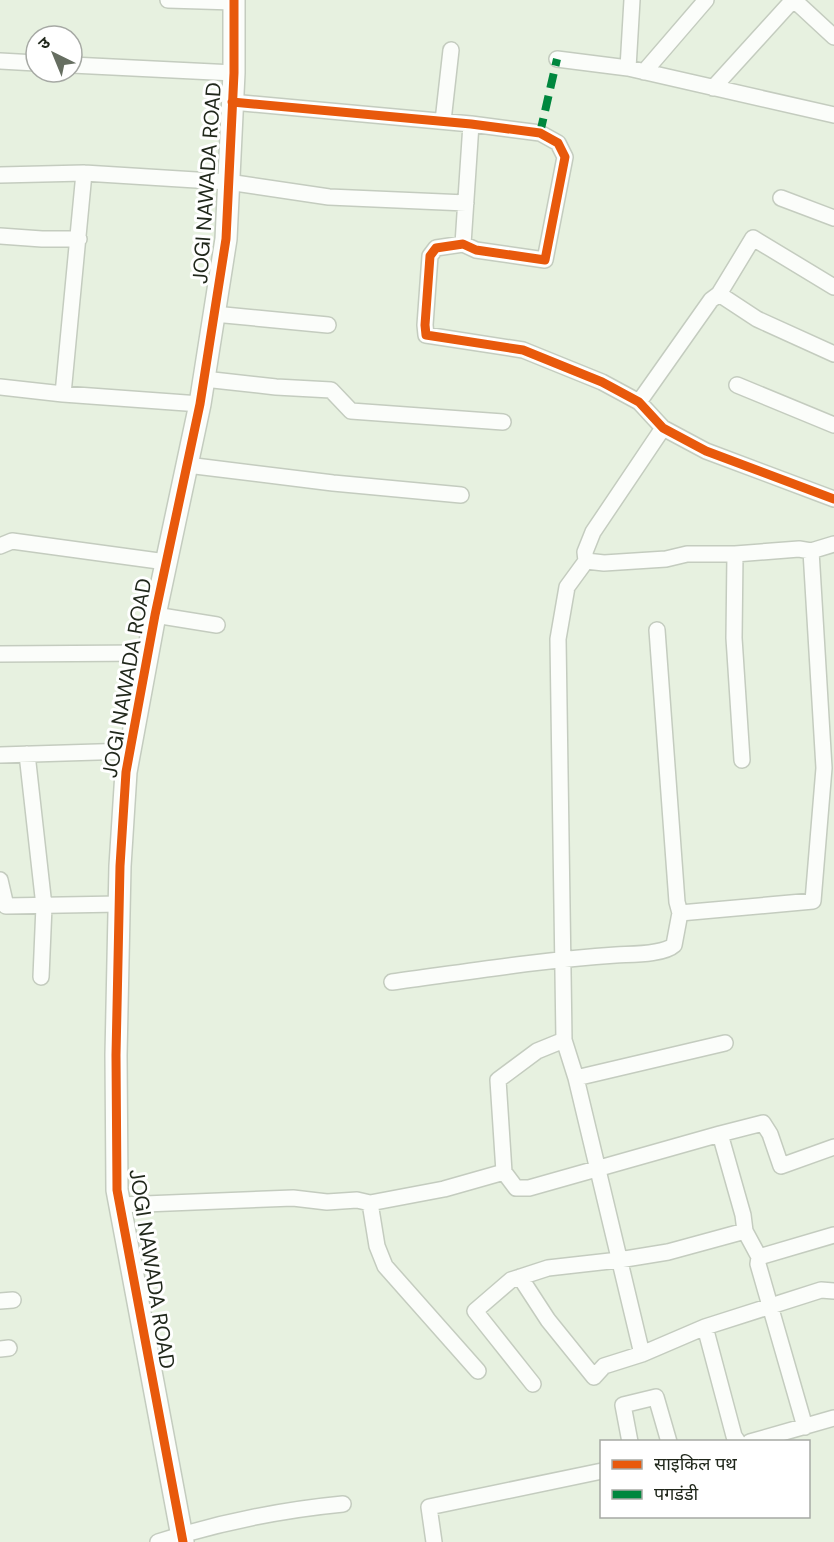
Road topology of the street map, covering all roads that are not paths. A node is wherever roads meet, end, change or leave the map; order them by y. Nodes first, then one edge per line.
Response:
1 (168, 0) edge
2 (632, 0) edge
3 (706, 0) edge
4 (793, 0) edge
5 (234, 1) edge
6 (834, 37) edge
7 (451, 50) dead end
8 (557, 59) dead end
9 (0, 61) edge
10 (24, 62) edge
11 (84, 66) edge
12 (628, 68) junction
13 (644, 72) junction
14 (234, 73) junction
15 (714, 88) junction
16 (232, 102) junction
17 (834, 115) edge
18 (443, 121) junction
19 (471, 124) junction
20 (84, 173) junction
21 (0, 175) edge
22 (228, 182) junction
23 (781, 198) dead end
24 (466, 203) junction
25 (834, 218) edge
26 (0, 236) edge
27 (79, 239) junction
28 (463, 244) junction
29 (834, 286) edge
30 (719, 294) junction
31 (214, 314) junction
32 (328, 325) dead end
33 (834, 354) edge
34 (204, 379) junction
35 (737, 385) dead end
36 (0, 387) edge
37 (63, 394) junction
38 (639, 402) junction
39 (200, 404) junction
40 (503, 422) dead end
41 (834, 425) edge
42 (663, 428) junction
43 (187, 465) junction
44 (461, 495) dead end
45 (834, 498) edge
46 (834, 544) edge
47 (0, 546) edge
48 (811, 551) junction
49 (735, 554) junction
50 (586, 561) junction
51 (166, 562) junction
52 (155, 615) junction
53 (217, 625) dead end
54 (657, 630) dead end
55 (148, 653) junction
56 (0, 654) edge
57 (130, 752) junction
58 (27, 754) junction
59 (0, 755) edge
60 (742, 760) dead end
61 (0, 880) edge
62 (120, 904) junction
63 (44, 906) junction
64 (680, 913) junction
65 (562, 959) junction
66 (41, 977) dead end
67 (392, 982) dead end
68 (564, 1040) junction
69 (725, 1043) dead end
70 (576, 1078) junction
71 (720, 1134) junction
72 (834, 1147) edge
73 (596, 1167) junction
74 (504, 1172) junction
75 (370, 1203) junction
76 (120, 1205) junction
77 (745, 1231) junction
78 (834, 1235) edge
79 (759, 1257) junction
80 (619, 1260) junction
81 (520, 1278) junction
82 (834, 1291) edge
83 (770, 1306) junction
84 (705, 1327) junction
85 (642, 1354) junction
86 (478, 1371) dead end
87 (533, 1384) dead end
88 (834, 1418) edge
89 (805, 1427) junction
90 (630, 1440) edge
91 (668, 1440) edge
92 (737, 1440) edge
93 (757, 1440) edge
94 (600, 1471) edge
95 (342, 1504) dead end
96 (182, 1538) edge
97 (158, 1542) edge
98 (434, 1542) edge

1 - 5 street
2 - 12 street
3 - 13 street
4 - 6 street
4 - 15 street
5 - 14 street, JOGI NAWADA ROAD
7 - 18 street
8 - 12 street
9 - 10 street
11 - 14 street
12 - 13 street
13 - 15 street
14 - 16 street, JOGI NAWADA ROAD
15 - 17 street
16 - 18 street
16 - 22 street, JOGI NAWADA ROAD
18 - 19 street
19 - 24 street
19 - 28 street
20 - 21 street
20 - 22 street
20 - 27 street
22 - 24 street
22 - 31 street, JOGI NAWADA ROAD
23 - 25 street
24 - 28 street
26 - 27 street
27 - 37 street
28 - 38 street
29 - 30 street
30 - 33 street
30 - 38 street
31 - 32 street
31 - 34 street, JOGI NAWADA ROAD
34 - 39 street, JOGI NAWADA ROAD
34 - 40 street
35 - 41 street
36 - 37 street
37 - 39 street
38 - 42 street
39 - 43 street, JOGI NAWADA ROAD
42 - 45 street
42 - 50 street
43 - 44 street
43 - 51 street, JOGI NAWADA ROAD
46 - 48 street
47 - 51 street
48 - 49 street
48 - 64 street
49 - 50 street
49 - 60 street
50 - 65 street
51 - 52 street, JOGI NAWADA ROAD
52 - 53 street
52 - 55 street, JOGI NAWADA ROAD
54 - 64 street
55 - 56 street
55 - 57 street, JOGI NAWADA ROAD
57 - 58 street
57 - 62 street, JOGI NAWADA ROAD
58 - 59 street
58 - 63 street
61 - 63 street
62 - 63 street
62 - 76 street, JOGI NAWADA ROAD
63 - 66 street
64 - 65 street
65 - 67 street
65 - 68 street
68 - 70 street
68 - 74 street
69 - 70 street
70 - 73 street
71 - 72 street
71 - 73 street
71 - 77 street
73 - 74 street
73 - 80 street
74 - 75 street
75 - 76 street
75 - 86 street
76 - 96 street, JOGI NAWADA ROAD
77 - 79 street
77 - 80 street
78 - 79 street
79 - 83 street
80 - 81 street
80 - 85 street
81 - 85 street
81 - 87 street
82 - 83 street
83 - 84 street
83 - 89 street
84 - 85 street
84 - 92 street
88 - 89 street
89 - 93 street
90 - 91 street
94 - 98 street
95 - 96 street
96 - 97 street

